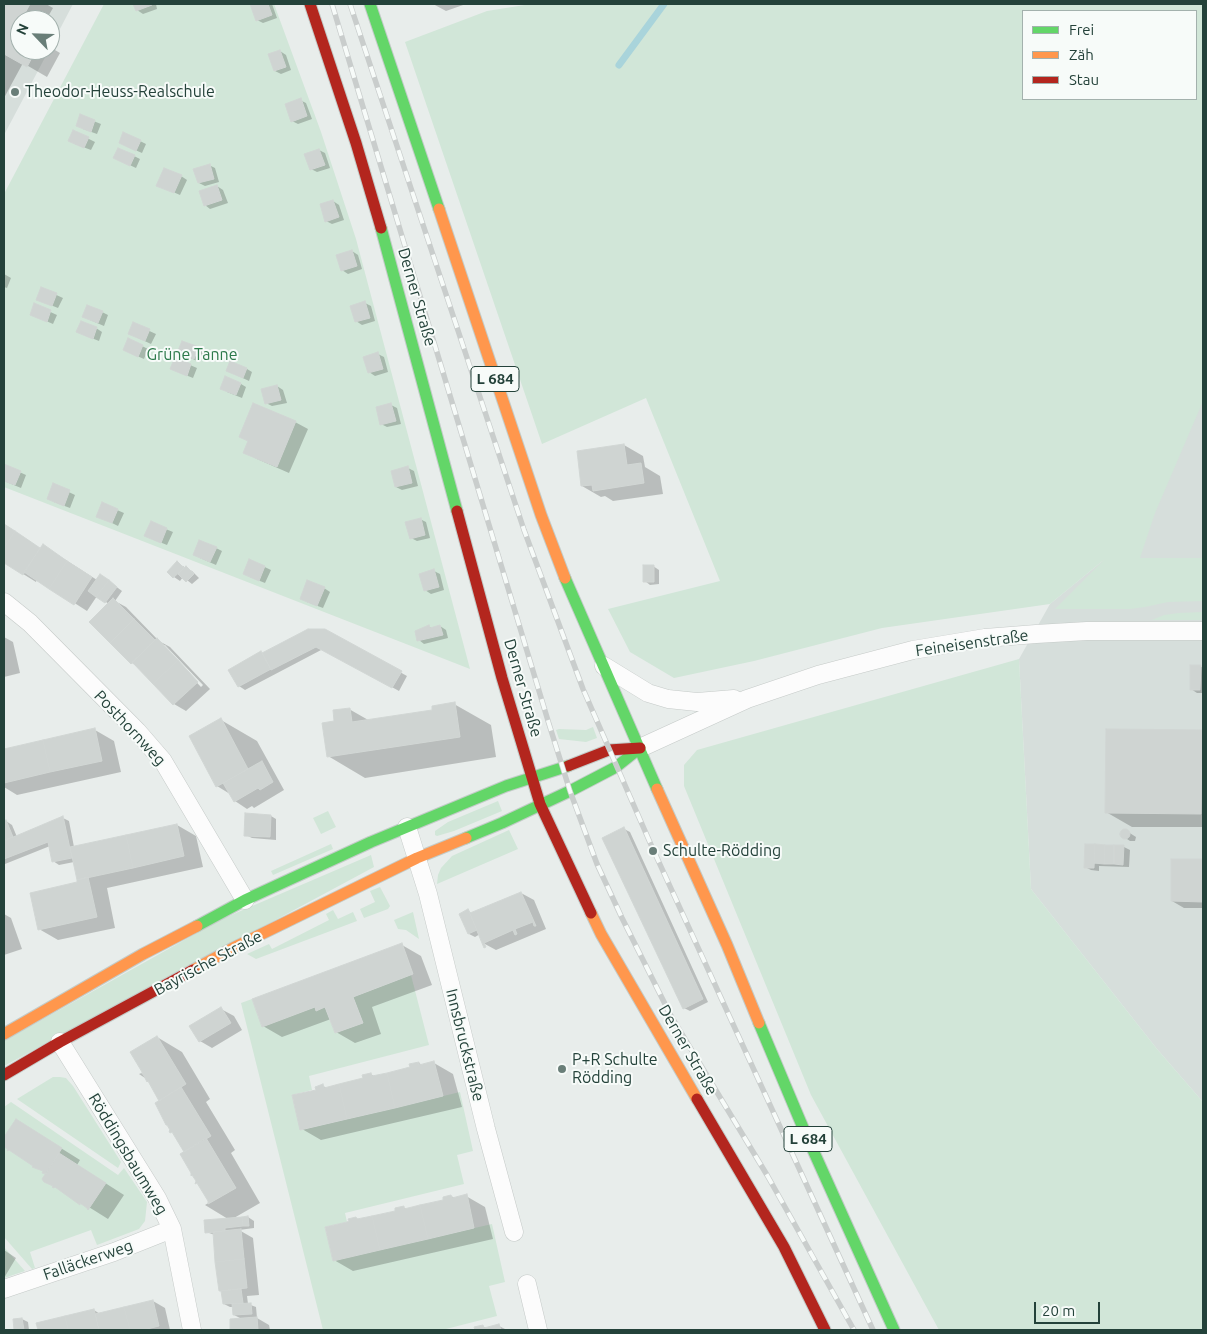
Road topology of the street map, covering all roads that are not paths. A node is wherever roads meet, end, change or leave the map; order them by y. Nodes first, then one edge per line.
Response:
1 (310, 4) edge
2 (370, 4) edge
3 (4, 602) edge
4 (1203, 631) edge
5 (602, 664) junction
6 (747, 699) junction
7 (640, 748) junction
8 (531, 777) junction
9 (540, 804) junction
10 (407, 827) junction
11 (417, 858) junction
12 (246, 900) junction
13 (4, 1034) edge
14 (60, 1042) junction
15 (4, 1075) edge
16 (172, 1229) junction
17 (514, 1232) dead end
18 (528, 1284) dead end
19 (4, 1289) edge
20 (192, 1330) edge
21 (538, 1330) edge
22 (826, 1330) edge
23 (894, 1330) edge

1 - 8 main road, Derner Straße
2 - 5 main road, L 684
3 - 12 street, Posthornweg
4 - 6 street, Feineisenstraße
5 - 6 street, Feineisenstraße
5 - 7 main road, L 684
6 - 7 street, Feineisenstraße
7 - 8 main road
7 - 9 main road, Feineisenstraße
7 - 23 main road, L 684
8 - 9 main road, Derner Straße
8 - 10 main road
9 - 11 main road, Bayrische Straße
9 - 22 main road, Derner Straße
10 - 11 street
10 - 12 main road
11 - 14 main road, Bayrische Straße
11 - 17 street, Innsbruckstraße
12 - 13 main road
14 - 15 main road, Bayrische Straße
14 - 16 street, Röddingsbaumweg
16 - 19 street, Falläckerweg
16 - 20 street, Röddingsbaumweg
18 - 21 street

